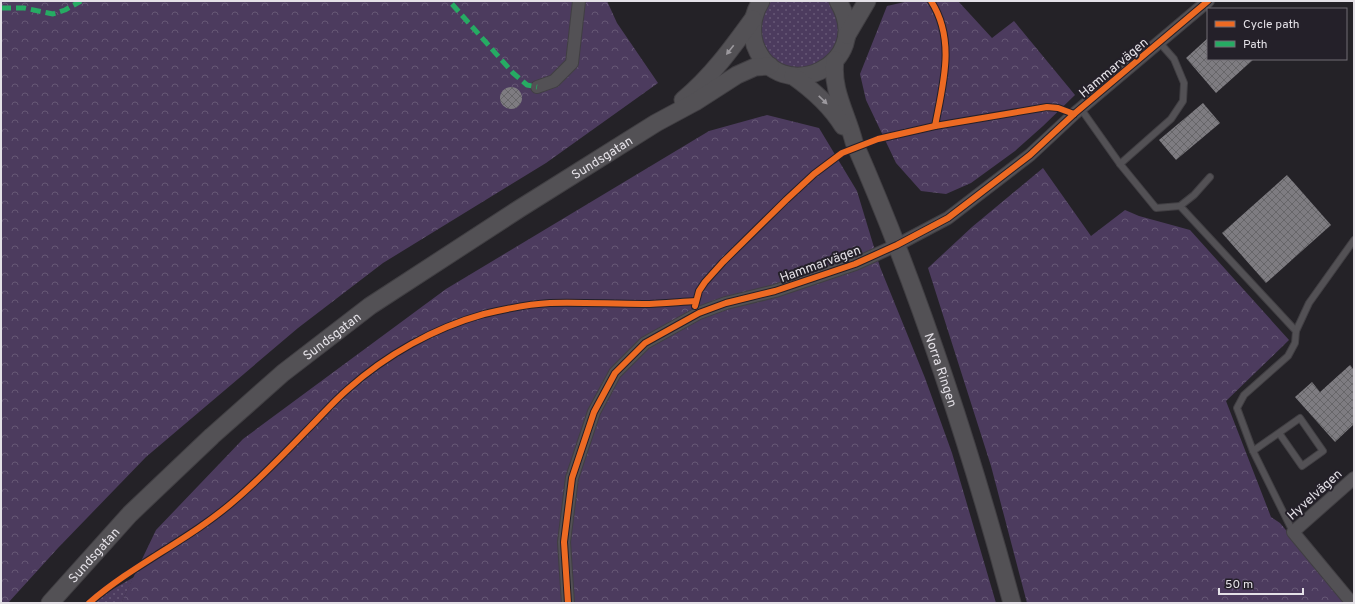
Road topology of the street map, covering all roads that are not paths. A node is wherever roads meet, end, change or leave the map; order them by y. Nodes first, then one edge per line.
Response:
1 (578, 1) edge
2 (838, 1) edge
3 (867, 1) edge
4 (1208, 1) edge
5 (757, 7) edge
6 (846, 36) junction
7 (1160, 42) junction
8 (835, 60) junction
9 (770, 66) junction
10 (793, 76) junction
11 (537, 87) dead end
12 (1081, 109) junction
13 (656, 123) junction
14 (854, 142) junction
15 (1120, 164) junction
16 (1210, 177) dead end
17 (1180, 206) junction
18 (1354, 240) edge
19 (897, 245) junction
20 (1296, 331) junction
21 (1279, 433) junction
22 (1253, 451) junction
23 (1354, 478) edge
24 (1293, 532) junction
25 (50, 603) edge
26 (568, 603) edge
27 (1012, 603) edge
28 (1352, 603) edge

1 - 11 street
2 - 6 main road
3 - 6 main road
4 - 7 street, Hammarvägen
5 - 9 main road
5 -> 13 main road, Sundsgatan
6 - 8 main road
7 - 12 street, Hammarvägen
7 - 15 lane
8 - 10 main road
8 - 14 main road, Norra Ringen
9 - 10 main road
9 - 13 main road, Sundsgatan
10 -> 14 main road, Norra Ringen
12 - 15 lane
12 - 19 street, Hammarvägen
13 - 25 main road, Sundsgatan
14 - 19 main road, Norra Ringen
15 - 17 lane
16 - 17 lane
17 - 20 lane
18 - 20 lane
19 - 26 street, Hammarvägen
19 - 27 main road, Norra Ringen
20 - 22 lane
21 - 21 lane
21 - 22 lane
22 - 24 lane
23 - 24 street, Hyvelvägen
24 - 28 street

